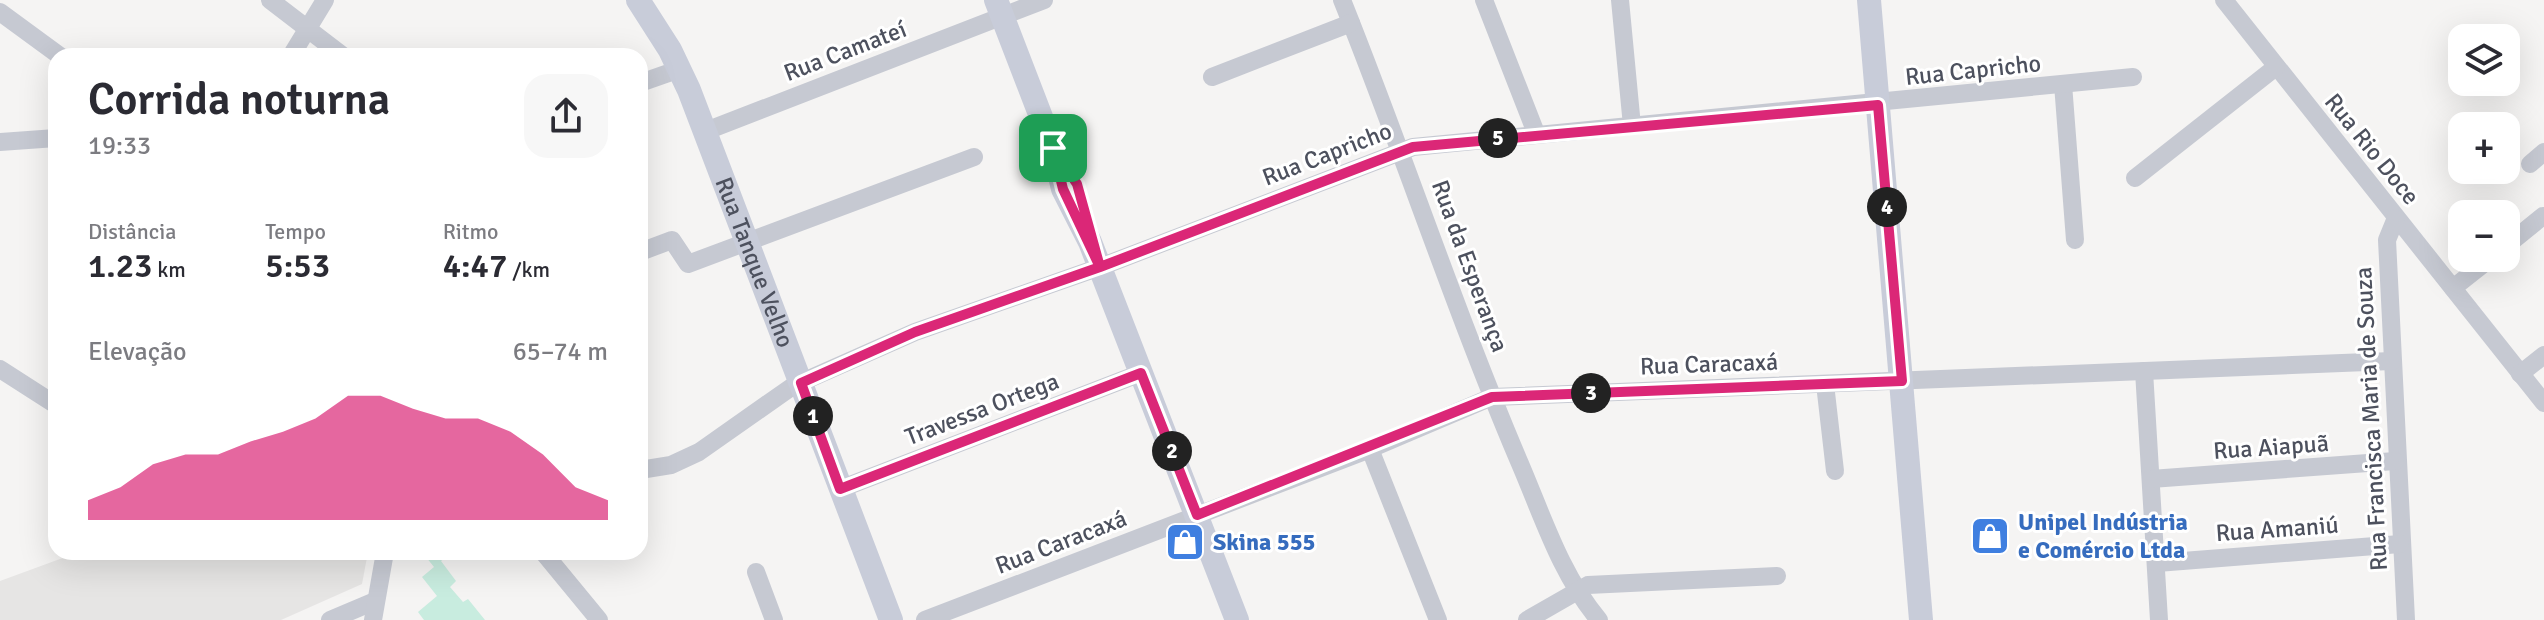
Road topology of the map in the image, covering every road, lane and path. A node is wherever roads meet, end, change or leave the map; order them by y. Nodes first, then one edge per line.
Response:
1 (270, 0) edge
2 (325, 0) edge
3 (638, 0) edge
4 (1044, 0) edge
5 (1342, 0) edge
6 (1484, 0) edge
7 (1620, 0) edge
8 (1869, 0) edge
9 (2224, 0) edge
10 (999, 8) edge
11 (0, 12) edge
12 (1351, 23) junction
13 (307, 29) junction
14 (49, 48) edge
15 (296, 48) edge
16 (332, 48) edge
17 (2276, 67) junction
18 (680, 69) junction
19 (1212, 77) dead end
20 (2133, 77) dead end
21 (648, 80) edge
22 (2063, 84) junction
23 (1878, 105) junction
24 (1632, 126) junction
25 (706, 131) junction
26 (1536, 133) junction
27 (48, 139) edge
28 (0, 142) edge
29 (1402, 150) junction
30 (974, 157) dead end
31 (2135, 178) dead end
32 (2543, 216) edge
33 (2396, 218) junction
34 (2520, 235) edge
35 (747, 240) junction
36 (2075, 240) dead end
37 (648, 249) edge
38 (1100, 267) junction
39 (2473, 272) edge
40 (2453, 288) junction
41 (2544, 355) edge
42 (2392, 361) junction
43 (0, 369) edge
44 (2144, 371) junction
45 (1141, 373) junction
46 (2520, 374) junction
47 (1902, 381) junction
48 (801, 383) junction
49 (1825, 384) junction
50 (1492, 397) junction
51 (48, 400) edge
52 (2544, 403) edge
53 (1370, 449) junction
54 (2395, 461) junction
55 (648, 469) edge
56 (1835, 471) dead end
57 (2151, 479) junction
58 (840, 489) junction
59 (1197, 515) junction
60 (2400, 544) junction
61 (384, 560) edge
62 (550, 560) edge
63 (2157, 563) junction
64 (756, 572) dead end
65 (1777, 576) dead end
66 (1574, 591) junction
67 (374, 611) edge
68 (330, 620) edge
69 (599, 620) edge
70 (774, 620) edge
71 (891, 620) edge
72 (925, 620) edge
73 (1237, 620) edge
74 (1438, 620) edge
75 (1527, 620) edge
76 (1599, 620) edge
77 (1921, 620) edge
78 (2159, 620) edge
79 (2406, 620) edge

1 - 13 street
2 - 13 street
3 - 18 street, Rua Tanque Velho
4 - 10 street, Rua Camateí
5 - 12 street, Rua da Esperança
6 - 26 street
7 - 24 street
8 - 23 street
9 - 17 street, Rua Rio Doce
10 - 25 street, Rua Camateí
10 - 38 street
11 - 14 street
12 - 19 street
12 - 29 street, Rua da Esperança
13 - 15 street
13 - 16 street
17 - 31 street
17 - 33 street, Rua Rio Doce
18 - 21 street
18 - 25 street, Rua Tanque Velho
20 - 22 street, Rua Capricho
22 - 23 street, Rua Capricho
22 - 36 street
23 - 24 street, Rua Capricho
23 - 47 street
24 - 26 street, Rua Capricho
25 - 35 street, Rua Tanque Velho
26 - 29 street, Rua Capricho
27 - 28 street
29 - 38 street, Rua Capricho
29 - 50 street, Rua da Esperança
30 - 35 street
32 - 34 street
33 - 40 street, Rua Rio Doce
33 - 42 street, Rua Francisca Maria de Souza
35 - 37 street
35 - 48 street, Rua Tanque Velho
38 - 45 street
38 - 48 street, Rua Capricho
39 - 40 street
40 - 46 street, Rua Rio Doce
41 - 46 street
42 - 44 street, Rua Caracaxá
42 - 54 street, Rua Francisca Maria de Souza
43 - 51 street
44 - 47 street, Rua Caracaxá
44 - 57 street
45 - 58 street, Travessa Ortega
45 - 59 street
46 - 52 street, Rua Rio Doce
47 - 49 street, Rua Caracaxá
47 - 77 street
48 - 55 street, Rua Capricho
48 - 58 street, Rua Tanque Velho
49 - 50 street, Rua Caracaxá
49 - 56 street
50 - 53 street, Rua Caracaxá
50 - 66 street, Rua da Esperança
53 - 59 street, Rua Caracaxá
53 - 74 street
54 - 57 street, Rua Aiapuã
54 - 60 street, Rua Francisca Maria de Souza
57 - 63 street
58 - 71 street, Rua Tanque Velho
59 - 72 street, Rua Caracaxá
59 - 73 street
60 - 63 street, Rua Amaniú
60 - 79 street, Rua Francisca Maria de Souza
61 - 67 street
62 - 69 street
63 - 78 street
64 - 70 street
65 - 66 street
66 - 75 street
66 - 76 street, Rua da Esperança
67 - 68 street

